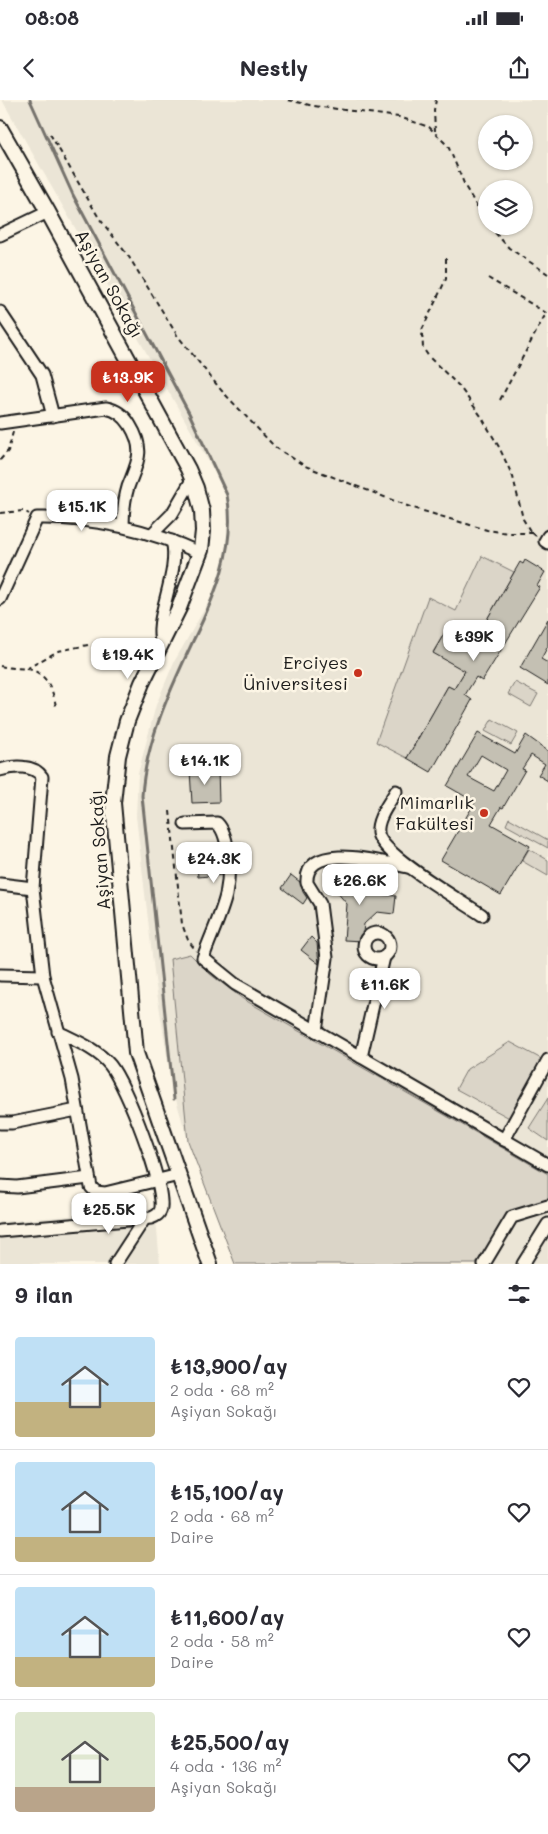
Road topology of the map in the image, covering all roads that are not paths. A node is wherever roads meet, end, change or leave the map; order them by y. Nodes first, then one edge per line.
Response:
1 (0, 128) edge
2 (48, 212) junction
3 (0, 235) edge
4 (0, 312) edge
5 (53, 416) junction
6 (0, 423) edge
7 (193, 478) junction
8 (123, 526) junction
9 (152, 534) junction
10 (548, 536) edge
11 (172, 541) junction
12 (548, 543) edge
13 (200, 553) junction
14 (0, 600) edge
15 (162, 643) junction
16 (0, 770) edge
17 (396, 791) dead end
18 (185, 824) dead end
19 (408, 866) junction
20 (0, 884) edge
21 (33, 888) junction
22 (482, 915) dead end
23 (384, 957) dead end
24 (0, 975) edge
25 (43, 976) junction
26 (316, 1031) junction
27 (58, 1032) junction
28 (361, 1057) junction
29 (548, 1060) edge
30 (77, 1110) junction
31 (0, 1123) edge
32 (504, 1140) junction
33 (548, 1165) edge
34 (179, 1175) junction
35 (89, 1178) junction
36 (157, 1180) junction
37 (0, 1186) edge
38 (548, 1206) edge
39 (145, 1218) junction
40 (548, 1224) edge
41 (0, 1231) edge
42 (115, 1264) edge
43 (210, 1264) edge
44 (484, 1264) edge
45 (522, 1264) edge

1 - 2 street, Aşiyan Sokağı
2 - 3 street
2 - 7 street, Aşiyan Sokağı
4 - 5 street
5 - 6 street
5 - 8 street
7 - 9 street
7 - 13 street, Aşiyan Sokağı
8 - 9 street
8 - 14 street
9 - 11 street
10 - 12 street
11 - 13 street
11 - 15 street
13 - 15 street, Aşiyan Sokağı
15 - 34 street, Aşiyan Sokağı
16 - 21 street
17 - 19 street
18 - 26 street
19 - 22 street
19 - 26 street
20 - 21 street
21 - 25 street
23 - 28 street
24 - 25 street
25 - 27 street
26 - 28 street
27 - 30 street
27 - 36 street
28 - 32 street
29 - 32 street
30 - 31 street
30 - 35 street
32 - 33 street
34 - 36 street
34 - 43 street, Aşiyan Sokağı
35 - 36 street
35 - 37 street
36 - 39 street
38 - 44 street
39 - 41 street
39 - 42 street
40 - 45 street

